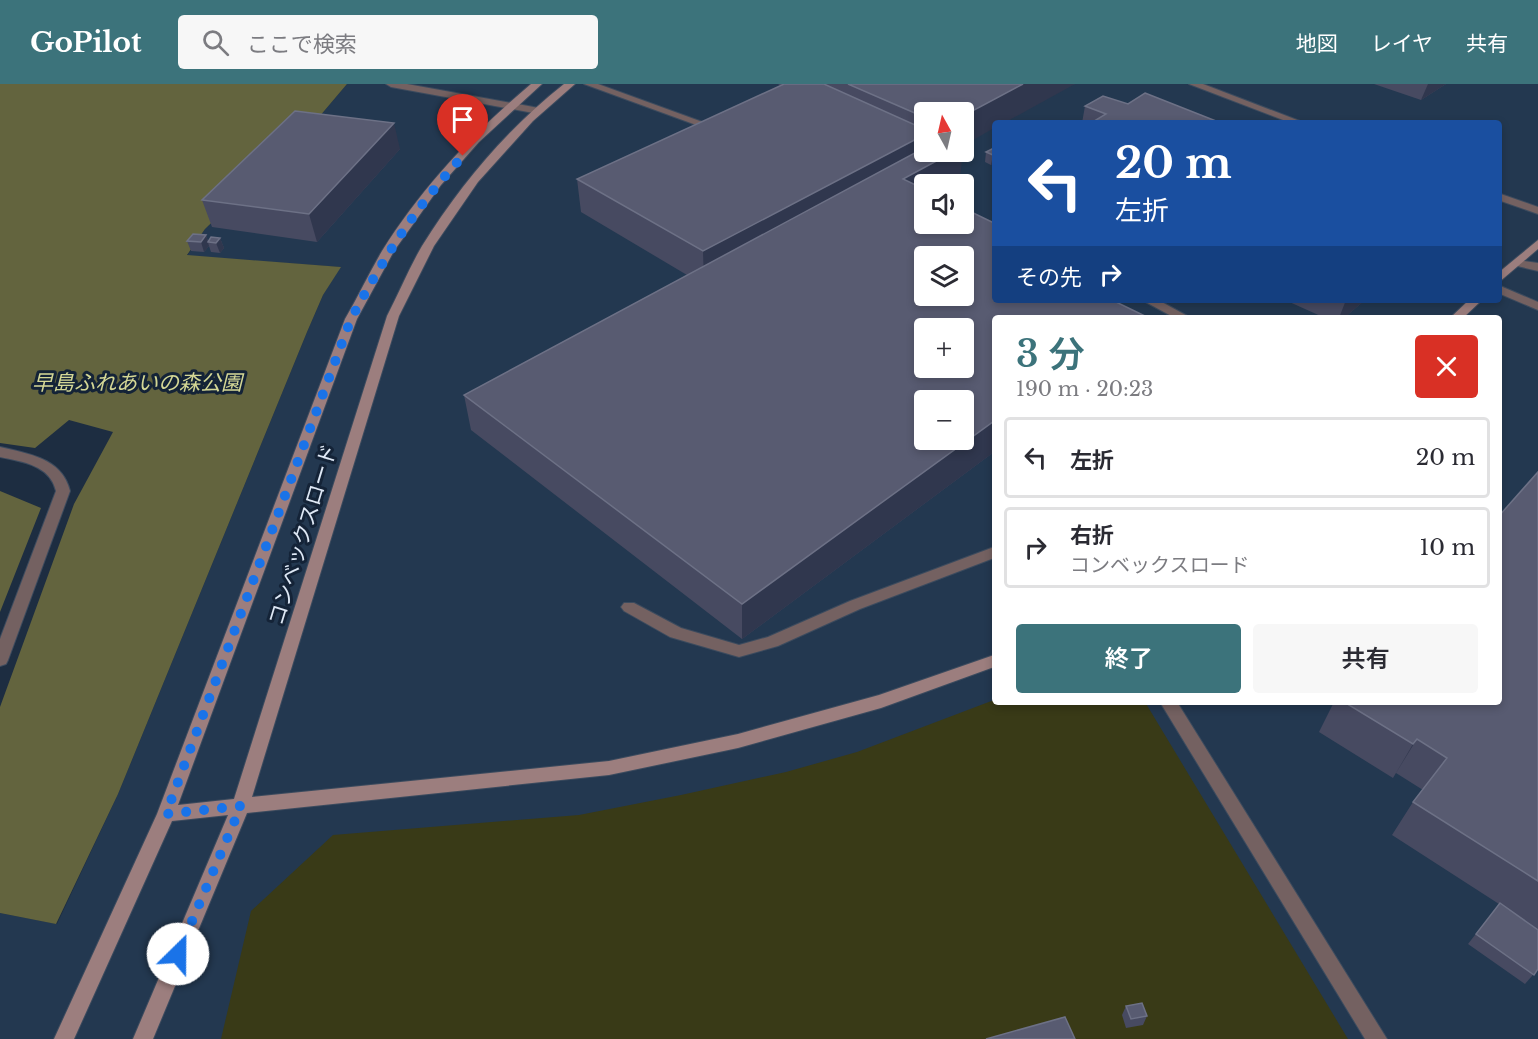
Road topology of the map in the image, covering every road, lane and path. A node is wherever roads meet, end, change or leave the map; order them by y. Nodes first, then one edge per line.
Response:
1 (391, 84) edge
2 (537, 84) edge
3 (570, 84) edge
4 (589, 84) edge
5 (1194, 84) edge
6 (512, 106) junction
7 (539, 111) junction
8 (1292, 120) edge
9 (714, 128) edge
10 (1502, 198) edge
11 (1538, 211) edge
12 (1538, 243) edge
13 (1517, 263) junction
14 (1538, 267) edge
15 (1502, 276) edge
16 (1502, 290) edge
17 (1154, 303) edge
18 (1473, 303) edge
19 (1538, 306) edge
20 (1179, 315) edge
21 (1459, 315) edge
22 (0, 452) edge
23 (992, 553) edge
24 (629, 607) dead end
25 (0, 660) edge
26 (992, 662) edge
27 (1170, 705) edge
28 (241, 806) junction
29 (166, 814) junction
30 (64, 1039) edge
31 (143, 1039) edge
32 (1377, 1039) edge

1 - 6 street
2 - 6 street, コンベックスロード
3 - 7 street, コンベックスロード
4 - 9 street
5 - 8 street
6 - 7 street
6 - 29 street, コンベックスロード
7 - 28 street, コンベックスロード
10 - 11 street
12 - 13 street
13 - 14 street
13 - 15 street
16 - 19 street
17 - 20 street
18 - 21 street
22 - 25 street
23 - 24 street
26 - 28 street
27 - 32 street
28 - 29 street
28 - 31 street, コンベックスロード
29 - 30 street, コンベックスロード

